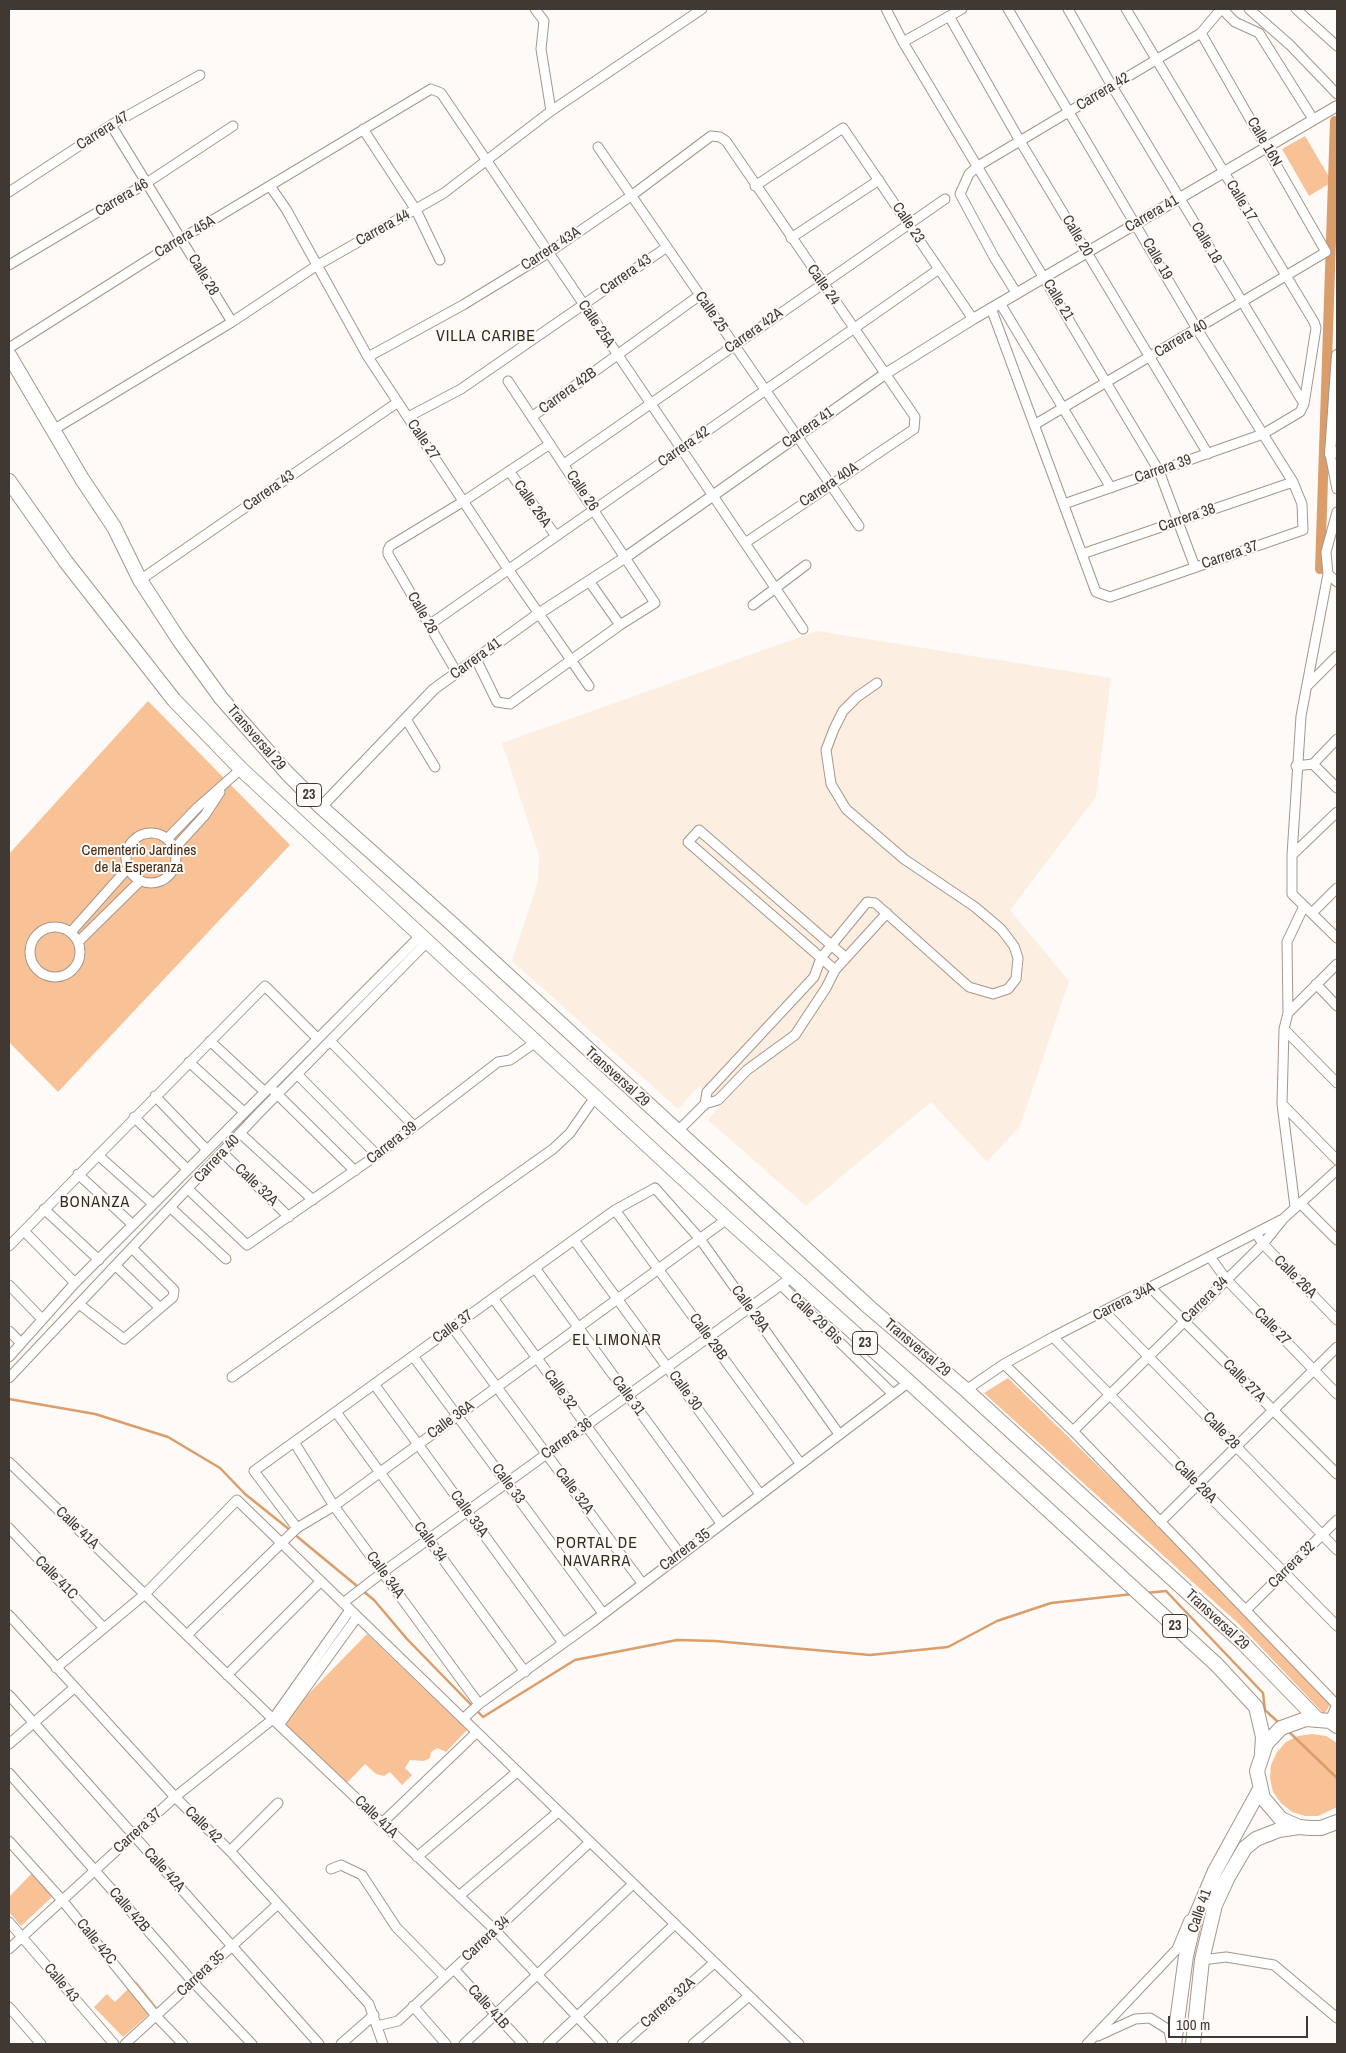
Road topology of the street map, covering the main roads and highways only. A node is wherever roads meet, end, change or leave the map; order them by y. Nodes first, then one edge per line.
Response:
1 (9, 355) edge
2 (9, 481) edge
3 (1329, 1722) edge
4 (1262, 1752) junction
5 (1260, 1789) junction
6 (1337, 1822) edge
7 (1299, 1827) junction
8 (1173, 2044) edge
9 (1193, 2044) edge

1 - 3 highway, Transversal 29 / 23
2 - 4 highway, Transversal 29 / 23
3 - 4 highway, 23
4 - 5 highway, 23
5 - 7 highway, 23
5 - 8 highway, Calle 41
6 - 7 highway, 23
7 - 9 highway, Calle 41

